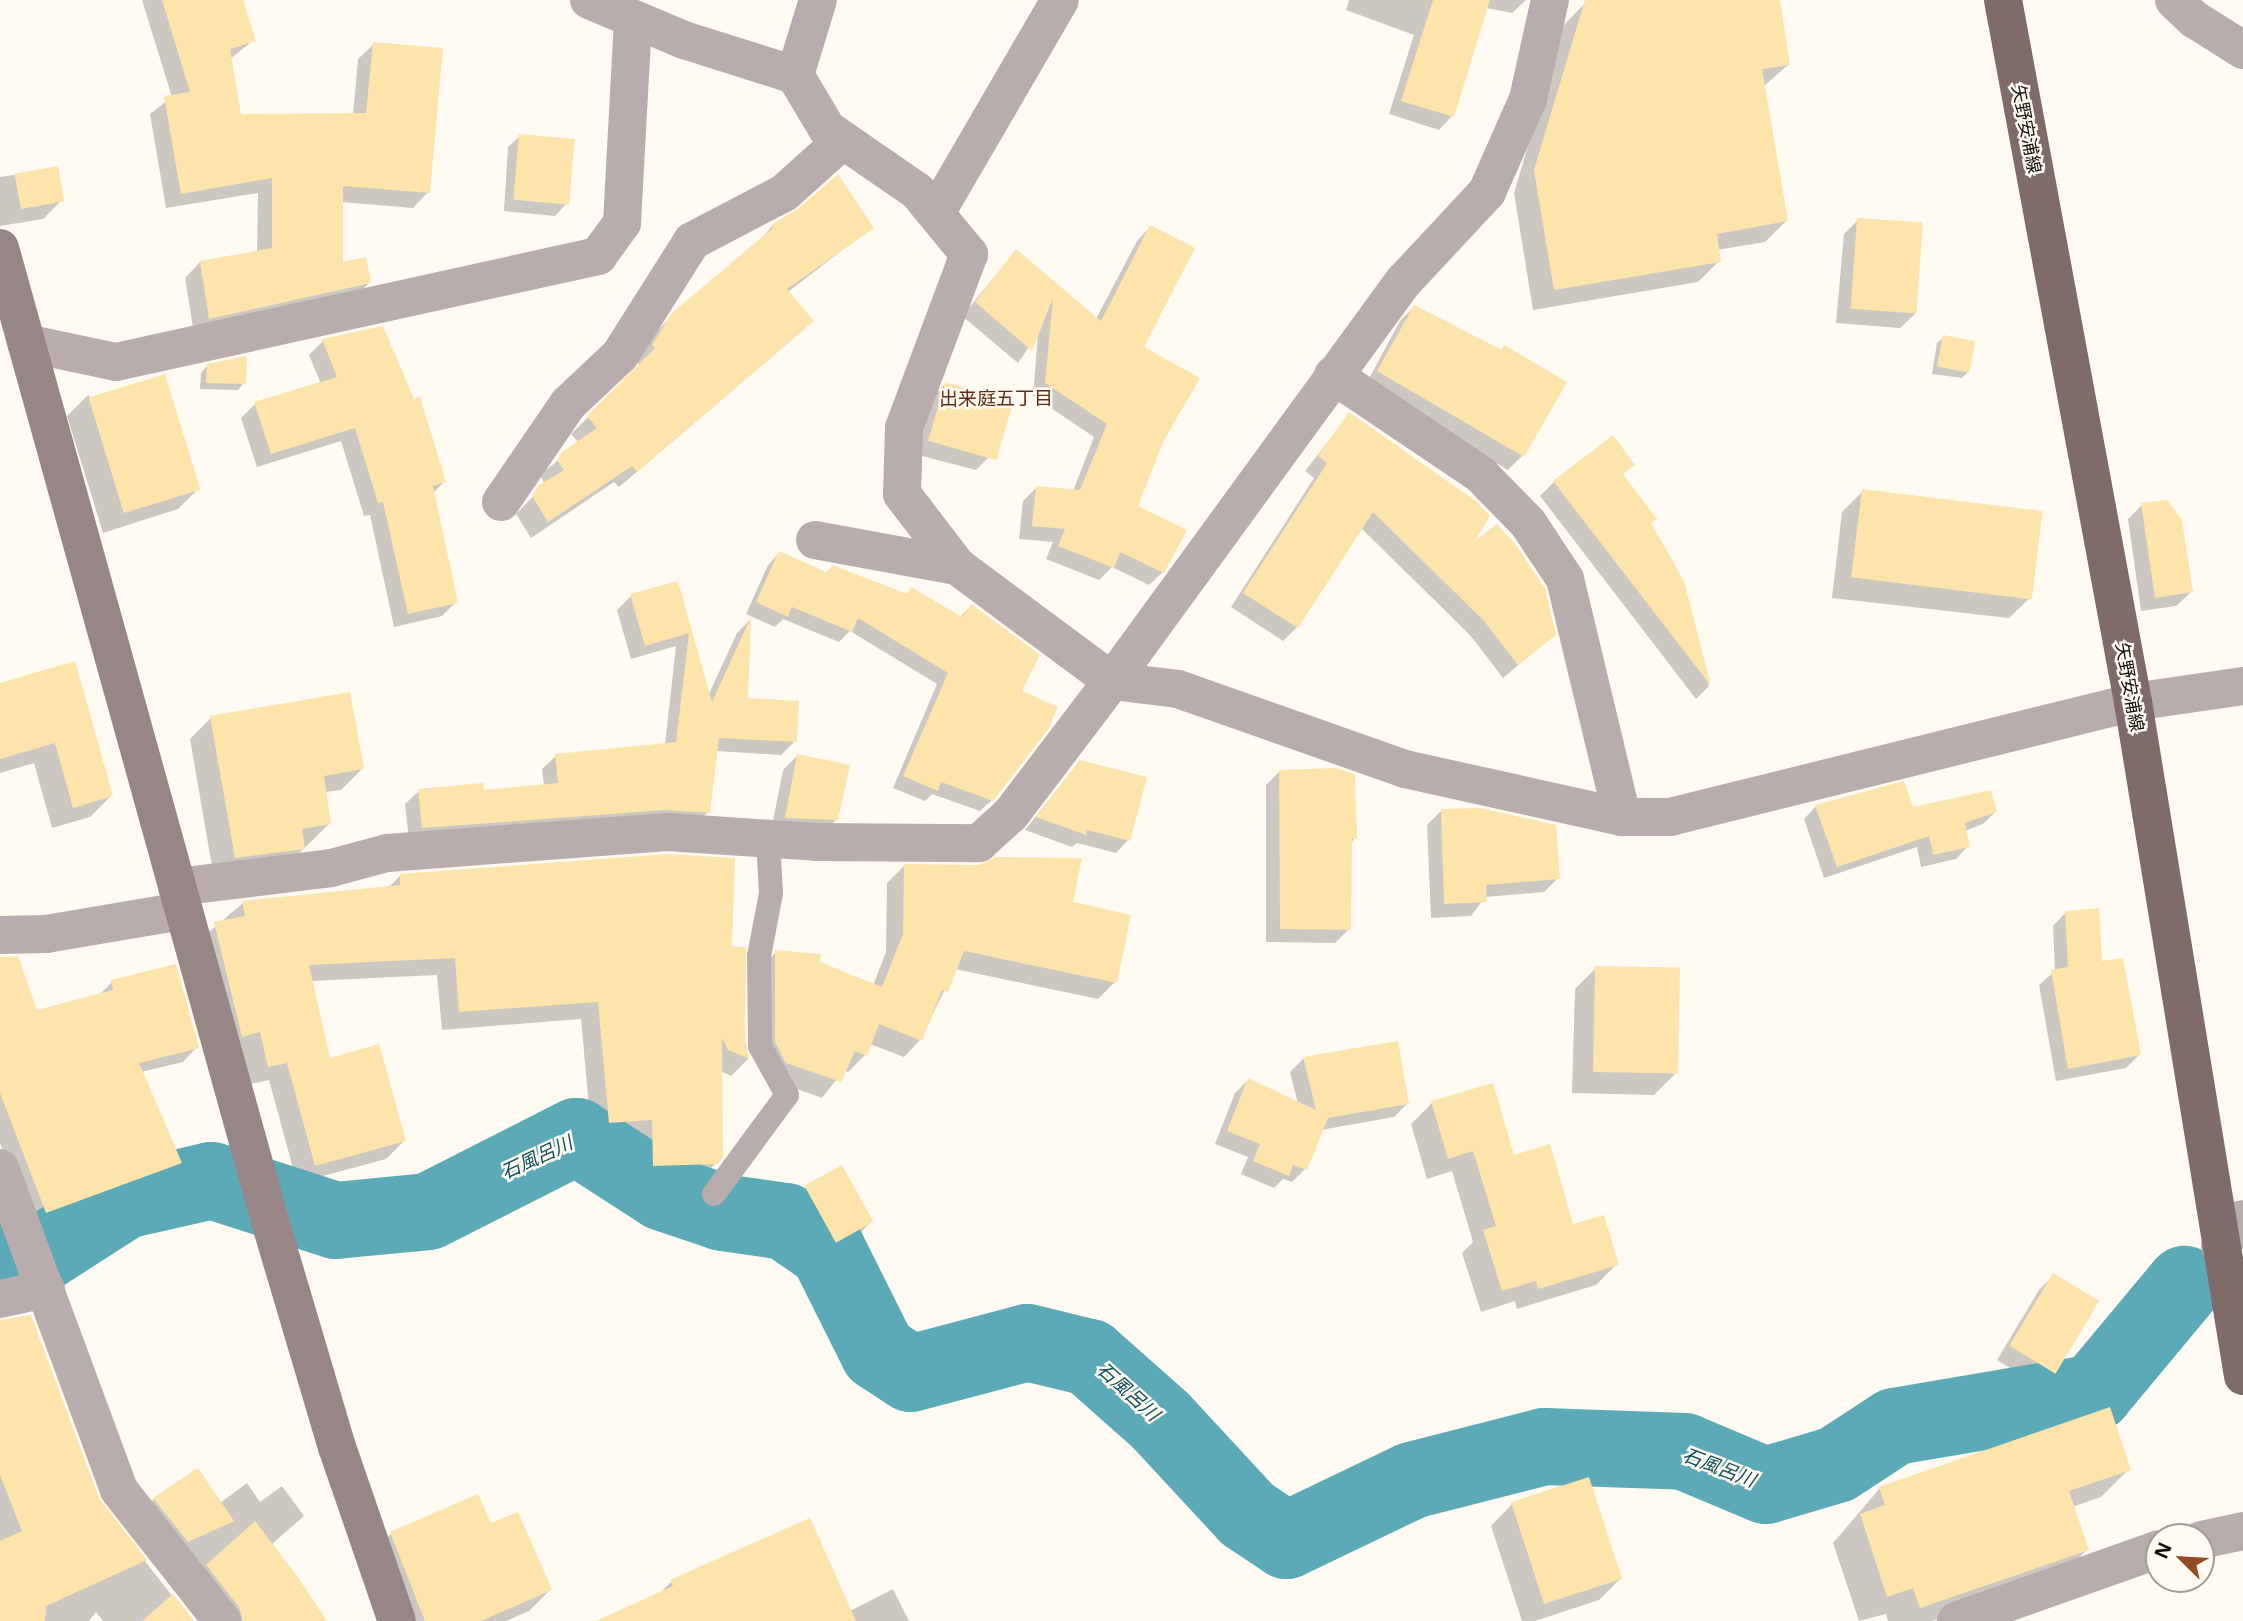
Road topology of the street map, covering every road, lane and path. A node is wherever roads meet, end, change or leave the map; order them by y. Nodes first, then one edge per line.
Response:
1 (589, 0) edge
2 (818, 0) edge
3 (1060, 0) edge
4 (1550, 0) edge
5 (2003, 0) edge
6 (2174, 0) edge
7 (633, 19) junction
8 (2243, 50) edge
9 (795, 75) junction
10 (843, 140) junction
11 (936, 214) junction
12 (0, 248) edge
13 (26, 343) junction
14 (1334, 375) junction
15 (501, 502) dead end
16 (815, 540) dead end
17 (957, 566) junction
18 (1112, 681) junction
19 (2243, 686) edge
20 (2133, 702) junction
21 (1622, 817) junction
22 (768, 839) junction
23 (179, 899) junction
24 (0, 935) edge
25 (0, 1168) edge
26 (714, 1194) dead end
27 (2232, 1233) edge
28 (44, 1282) junction
29 (0, 1299) edge
30 (2243, 1376) edge
31 (2243, 1531) edge
32 (2215, 1537) edge
33 (2145, 1554) edge
34 (222, 1621) edge
35 (397, 1621) edge
36 (1956, 1621) edge

1 - 7 street
2 - 9 street
3 - 11 street
4 - 14 street
5 - 20 main road, 矢野安浦線
6 - 8 street
7 - 9 street
7 - 13 street
9 - 10 street
10 - 11 street
10 - 15 street
11 - 17 street
12 - 13 street
13 - 23 street
14 - 18 street
14 - 21 street
16 - 17 street
17 - 18 street
18 - 21 street
18 - 22 street
19 - 20 street
20 - 21 street
20 - 27 main road, 矢野安浦線
22 - 23 street
22 - 26 lane
23 - 24 street
23 - 35 street
25 - 28 street
27 - 30 main road, 矢野安浦線
28 - 29 street
28 - 34 street
31 - 32 street
33 - 36 street

